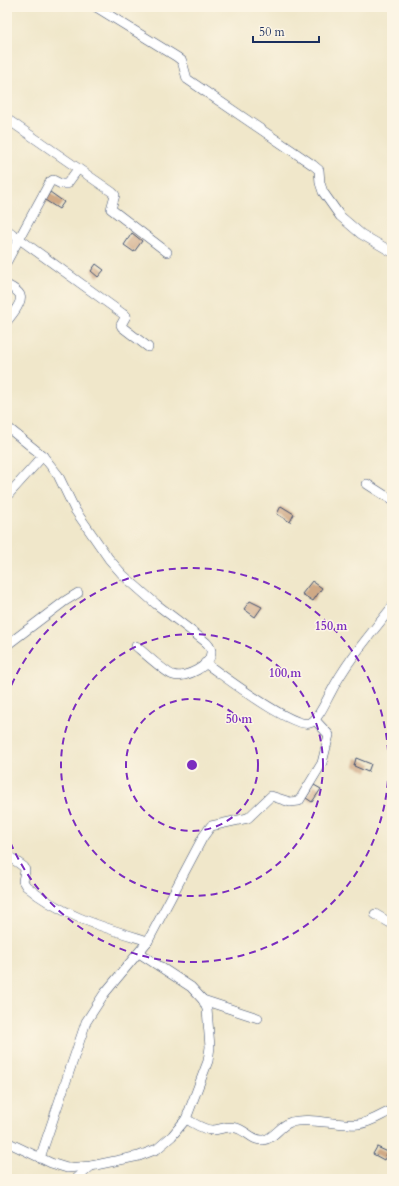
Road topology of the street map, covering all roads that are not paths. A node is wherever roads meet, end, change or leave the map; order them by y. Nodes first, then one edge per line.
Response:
1 (96, 7) edge
2 (7, 119) edge
3 (78, 169) junction
4 (7, 230) edge
5 (18, 238) junction
6 (167, 252) dead end
7 (392, 252) edge
8 (7, 261) edge
9 (7, 285) edge
10 (7, 321) edge
11 (148, 346) dead end
12 (7, 427) edge
13 (43, 456) junction
14 (367, 484) dead end
15 (7, 496) edge
16 (392, 500) edge
17 (78, 593) dead end
18 (392, 607) edge
19 (7, 645) edge
20 (136, 646) dead end
21 (205, 663) junction
22 (315, 720) junction
23 (7, 855) edge
24 (375, 914) dead end
25 (392, 924) edge
26 (148, 941) junction
27 (139, 954) junction
28 (203, 1000) junction
29 (258, 1018) dead end
30 (392, 1110) edge
31 (186, 1119) junction
32 (7, 1142) edge
33 (40, 1158) junction
34 (91, 1166) junction
35 (76, 1179) edge

1 - 7 street
2 - 3 street
3 - 5 street
3 - 6 street
4 - 5 street
5 - 8 street
5 - 11 street
9 - 10 street
12 - 13 street
13 - 15 street
13 - 21 street
14 - 16 street
17 - 19 street
18 - 22 street
20 - 21 street
21 - 22 street
22 - 26 street
23 - 26 street
24 - 25 street
26 - 27 street
27 - 28 street
27 - 33 street
28 - 29 street
28 - 31 street
30 - 31 street
31 - 34 street
32 - 33 street
33 - 34 street
34 - 35 street

